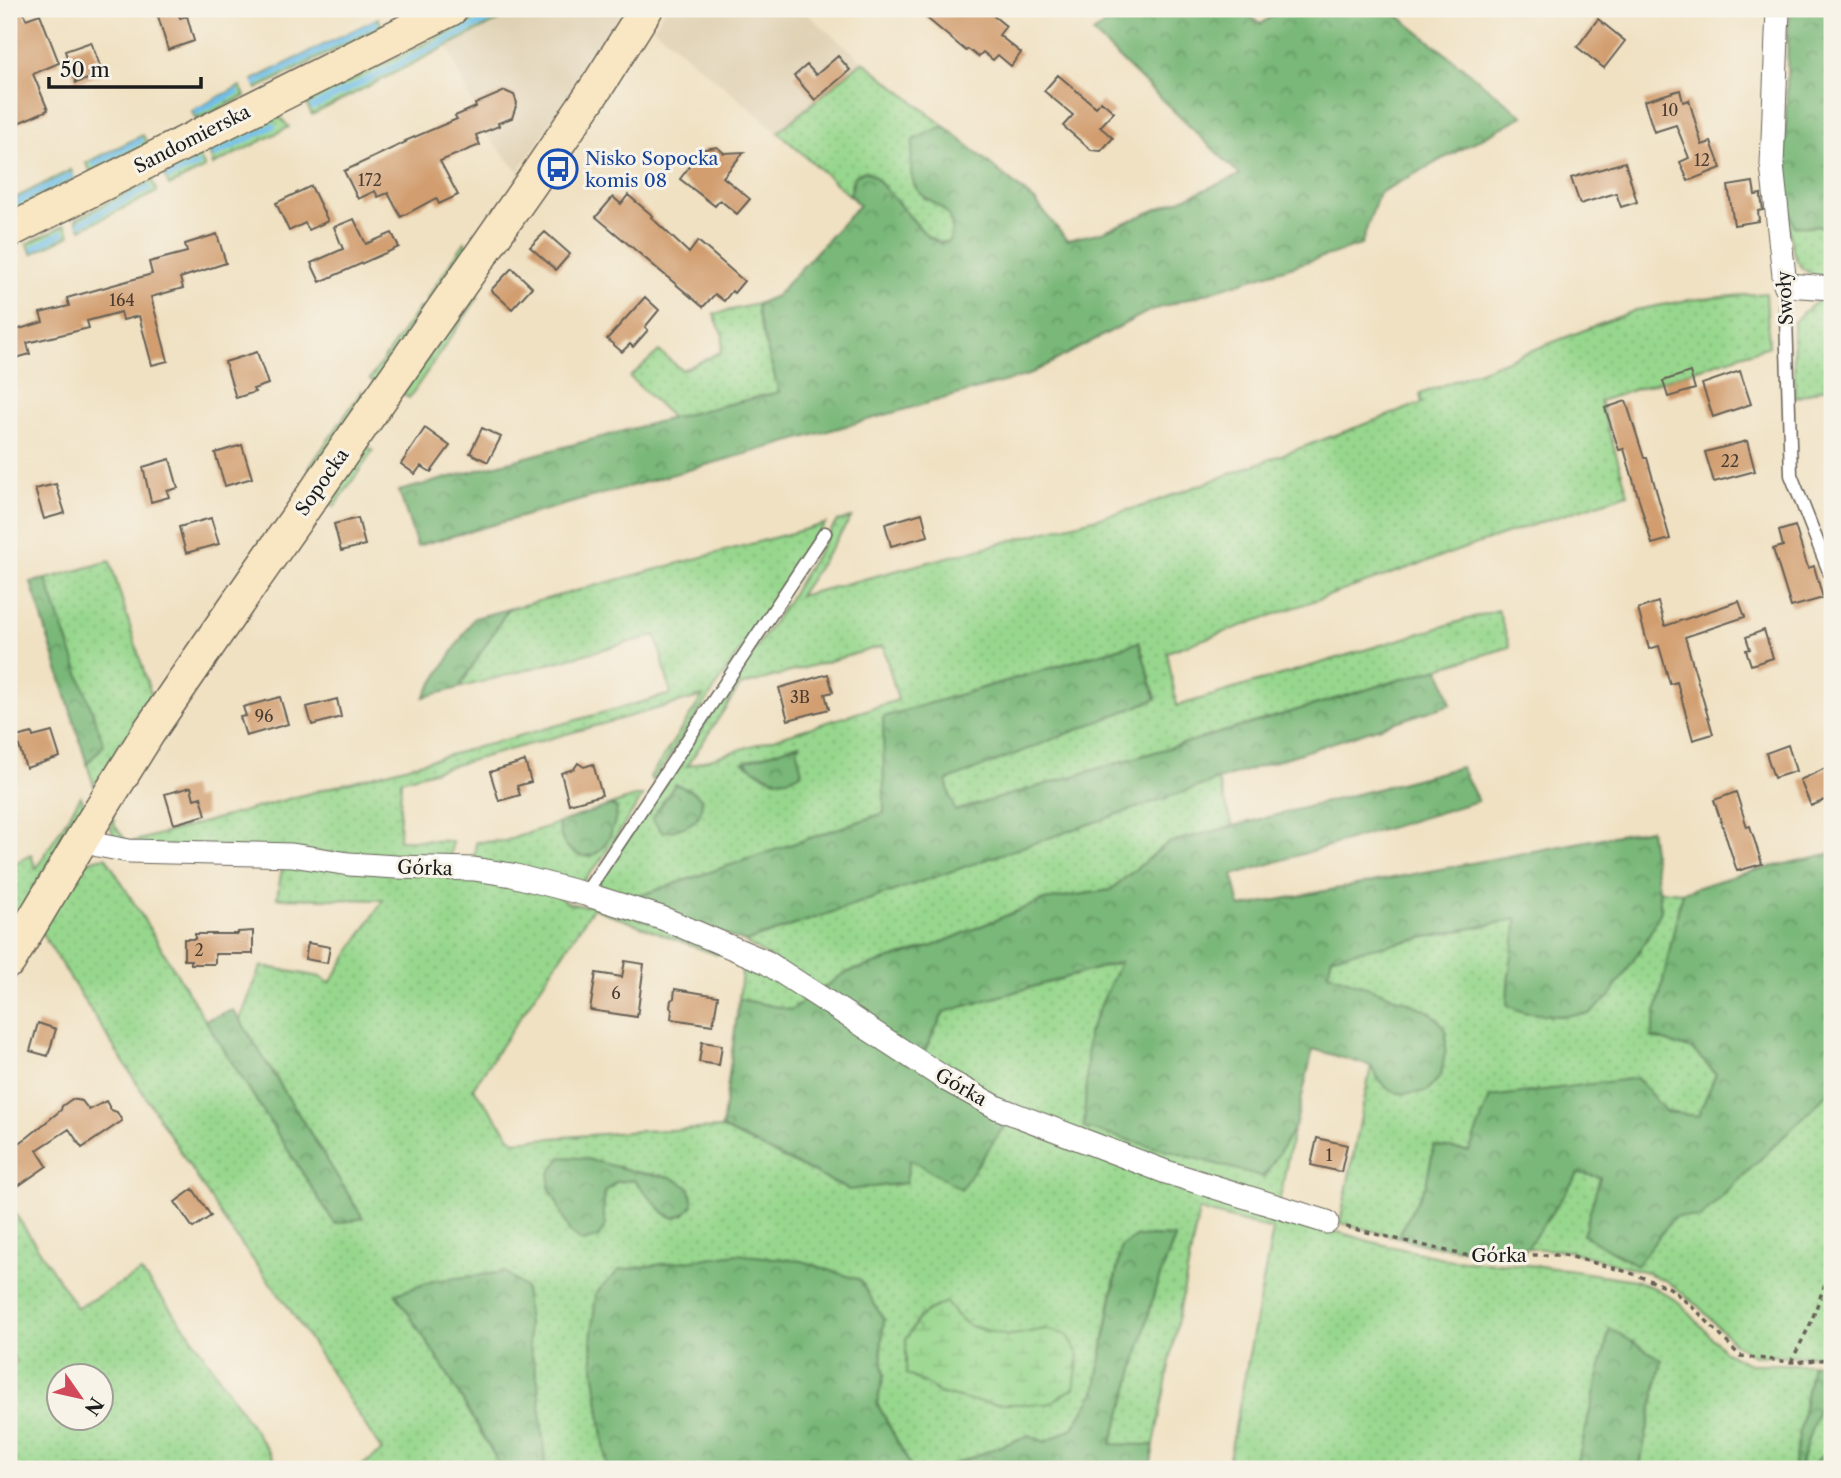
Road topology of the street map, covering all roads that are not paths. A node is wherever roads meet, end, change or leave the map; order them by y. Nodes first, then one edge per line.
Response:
1 (451, 9) edge
2 (646, 9) edge
3 (1778, 9) edge
4 (9, 231) edge
5 (1786, 285) junction
6 (1832, 288) edge
7 (825, 533) dead end
8 (1832, 579) edge
9 (82, 838) junction
10 (585, 894) junction
11 (9, 961) edge
12 (1327, 1222) road end

1 - 4 street, Sandomierska
2 - 9 street, Sopocka
3 - 5 street, Swoły
5 - 6 street
5 - 8 lane, Swoły
7 - 10 lane
9 - 10 street, Górka
9 - 11 street, Sopocka
10 - 12 street, Górka

